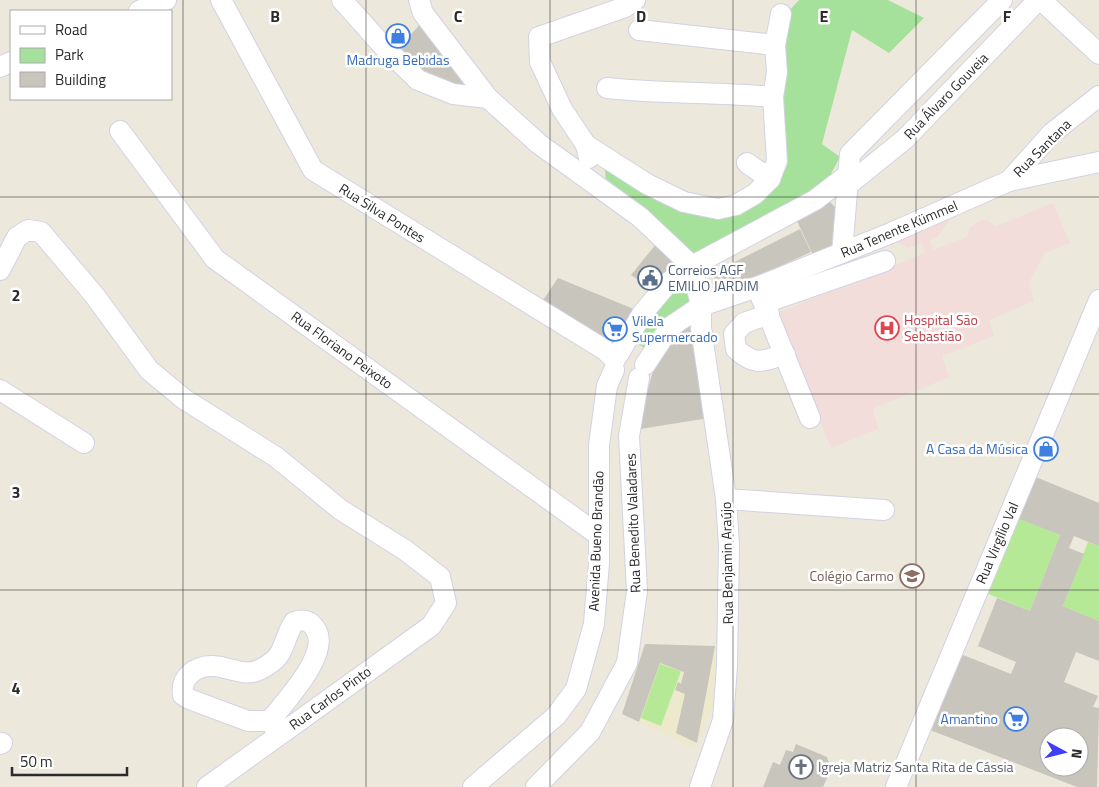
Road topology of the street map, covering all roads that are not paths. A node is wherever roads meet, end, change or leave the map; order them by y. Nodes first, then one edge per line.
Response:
1 (166, 0) edge
2 (221, 0) edge
3 (342, 0) edge
4 (419, 0) edge
5 (636, 0) edge
6 (1002, 0) edge
7 (1040, 0) edge
8 (141, 10) edge
9 (781, 14) dead end
10 (639, 30) dead end
11 (775, 45) junction
12 (1099, 54) edge
13 (607, 88) dead end
14 (1099, 96) edge
15 (773, 97) junction
16 (488, 98) junction
17 (120, 132) dead end
18 (586, 145) junction
19 (1099, 162) edge
20 (748, 163) dead end
21 (770, 179) junction
22 (848, 180) junction
23 (1009, 181) junction
24 (597, 186) junction
25 (842, 253) junction
26 (885, 261) dead end
27 (692, 266) junction
28 (0, 270) edge
29 (1099, 300) edge
30 (763, 301) junction
31 (701, 306) junction
32 (784, 354) junction
33 (616, 362) junction
34 (642, 371) junction
35 (0, 390) edge
36 (810, 418) dead end
37 (84, 443) dead end
38 (726, 499) junction
39 (884, 510) dead end
40 (597, 534) junction
41 (274, 728) junction
42 (900, 786) edge
43 (207, 787) edge
44 (473, 787) edge
45 (536, 787) edge
46 (700, 787) edge

1 - 8 street
2 - 33 street, Rua Silva Pontes
3 - 16 street
4 - 16 street
5 - 18 street
6 - 22 street, Rua Álvaro Gouveia
7 - 12 street
7 - 22 street, Rua Álvaro Gouveia
9 - 11 street
10 - 11 street
11 - 15 street
13 - 15 street
14 - 23 street, Rua Santana
15 - 21 street
16 - 24 street
17 - 40 street, Rua Floriano Peixoto
18 - 21 street
18 - 24 street
19 - 23 street, Rua Tenente Kümmel
20 - 21 street
22 - 25 street, Rua Álvaro Gouveia
22 - 27 street, Rua Álvaro Gouveia
23 - 25 street, Rua Tenente Kümmel
24 - 27 street
25 - 30 street, Rua Tenente Kümmel
26 - 30 street
27 - 31 street, Rua Benjamin Araújo
27 - 33 street, Avenida Bueno Brandão
28 - 41 street, Rua Carlos Pinto
29 - 42 street, Rua Virgílio Val
30 - 31 street, Rua Tenente Kümmel
30 - 32 street
30 - 32 street
31 - 34 street, Rua Benedito Valadares
31 - 38 street, Rua Benjamin Araújo
32 - 36 street
33 - 34 street
33 - 34 street
33 - 40 street, Avenida Bueno Brandão
34 - 45 street, Rua Benedito Valadares
35 - 37 street
38 - 39 street
38 - 46 street, Rua Benjamin Araújo
40 - 44 street, Avenida Bueno Brandão
41 - 41 street
41 - 43 street, Rua Carlos Pinto

